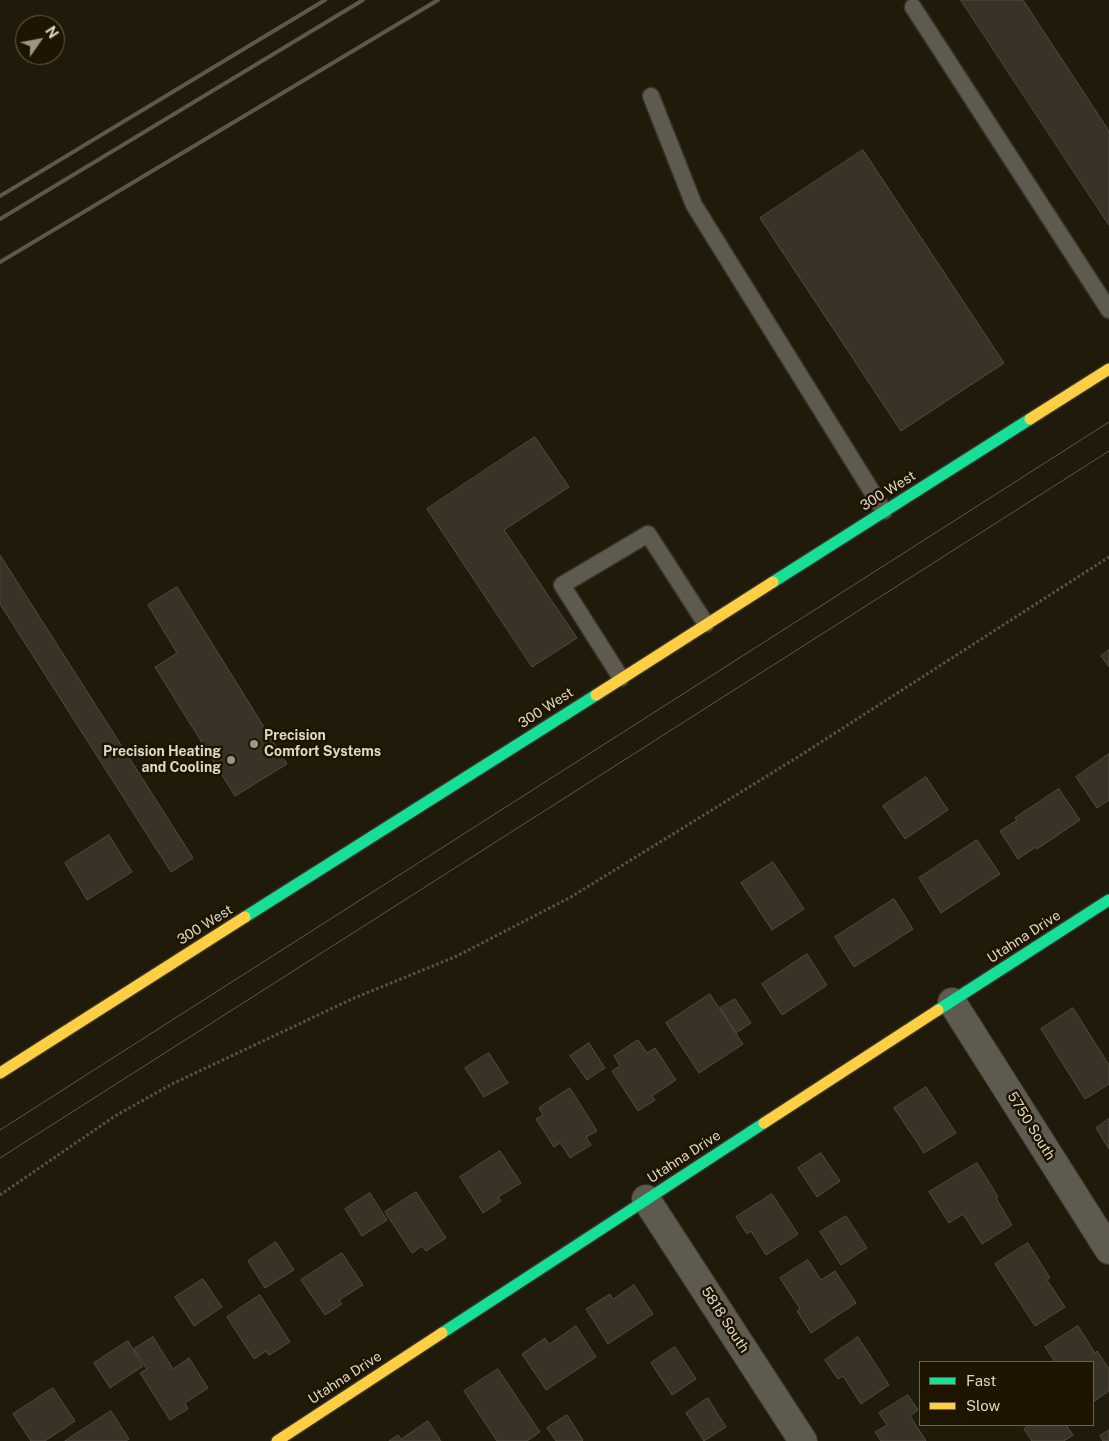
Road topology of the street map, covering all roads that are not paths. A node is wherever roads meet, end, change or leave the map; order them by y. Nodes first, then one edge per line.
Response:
1 (912, 7) dead end
2 (651, 96) dead end
3 (1109, 310) edge
4 (1109, 369) edge
5 (884, 512) junction
6 (706, 624) junction
7 (621, 678) junction
8 (1109, 900) edge
9 (952, 1002) junction
10 (0, 1073) edge
11 (646, 1199) junction
12 (1109, 1250) edge
13 (277, 1441) edge
14 (804, 1441) edge

1 - 3 lane
2 - 5 lane
4 - 5 street, 300 West
5 - 6 street, 300 West
6 - 7 street, 300 West
6 - 7 lane
7 - 10 street, 300 West
8 - 9 street, Utahna Drive
9 - 11 street, Utahna Drive
9 - 12 street, 5750 South
11 - 13 street, Utahna Drive
11 - 14 street, 5818 South

